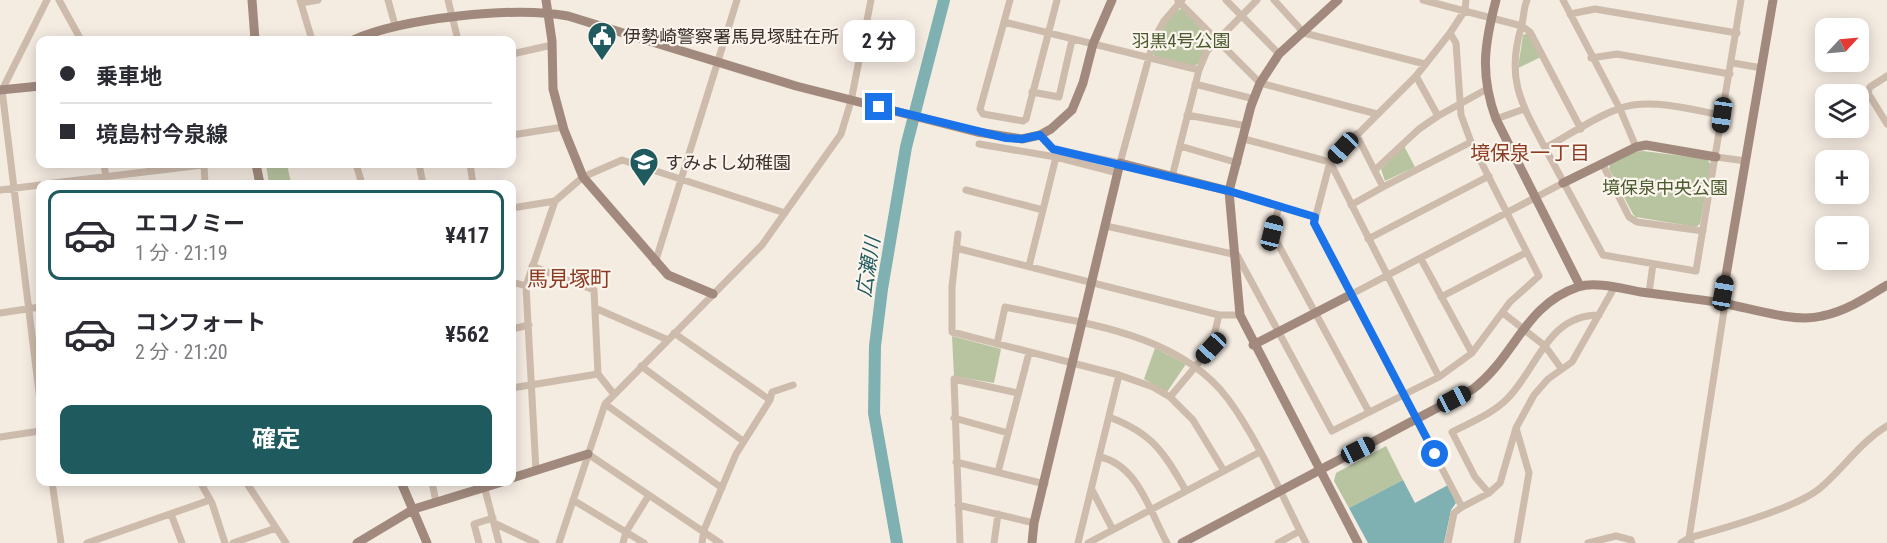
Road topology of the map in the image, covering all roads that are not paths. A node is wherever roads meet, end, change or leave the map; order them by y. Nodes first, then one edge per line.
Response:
1 (47, 0) edge
2 (59, 0) edge
3 (252, 0) edge
4 (318, 0) edge
5 (388, 0) edge
6 (448, 0) edge
7 (546, 0) edge
8 (737, 0) edge
9 (871, 0) edge
10 (1010, 0) edge
11 (1057, 0) edge
12 (1112, 0) edge
13 (1226, 0) edge
14 (1257, 0) edge
15 (1274, 0) edge
16 (1323, 0) edge
17 (1338, 0) edge
18 (1423, 0) edge
19 (1466, 0) edge
20 (1496, 0) edge
21 (1527, 0) edge
22 (1563, 0) edge
23 (1741, 0) edge
24 (1773, 0) edge
25 (1180, 1) edge
26 (300, 2) edge
27 (1330, 8) junction
28 (1465, 10) junction
29 (548, 12) junction
30 (1570, 14) junction
31 (1241, 15) junction
32 (1492, 17) junction
33 (454, 19) junction
34 (1004, 22) junction
35 (395, 25) junction
36 (1522, 26) junction
37 (1047, 33) junction
38 (1304, 33) junction
39 (1450, 33) junction
40 (1737, 33) junction
41 (79, 36) edge
42 (255, 36) edge
43 (311, 36) edge
44 (368, 36) edge
45 (457, 36) edge
46 (1072, 40) junction
47 (1216, 40) junction
48 (1093, 44) junction
49 (552, 45) junction
50 (516, 53) edge
51 (1280, 54) junction
52 (1148, 57) junction
53 (1591, 58) junction
54 (718, 63) junction
55 (1732, 63) junction
56 (1425, 64) junction
57 (1762, 68) junction
58 (1199, 70) junction
59 (1730, 74) junction
60 (1416, 76) junction
61 (1887, 76) edge
62 (1260, 83) junction
63 (1195, 84) junction
64 (36, 86) edge
65 (1487, 89) junction
66 (1, 90) edge
67 (1032, 92) junction
68 (1254, 99) junction
69 (855, 101) junction
70 (1458, 104) junction
71 (1524, 109) junction
72 (1620, 109) junction
73 (1377, 114) junction
74 (1188, 115) junction
75 (1722, 115) junction
76 (1438, 116) junction
77 (1497, 119) junction
78 (1887, 124) edge
79 (1247, 126) junction
80 (563, 127) junction
81 (1581, 129) junction
82 (516, 134) edge
83 (1356, 134) junction
84 (1040, 135) junction
85 (1244, 139) junction
86 (1471, 142) junction
87 (979, 144) dead end
88 (1180, 146) junction
89 (1636, 147) junction
90 (1545, 148) junction
91 (1716, 156) junction
92 (1056, 158) junction
93 (1746, 161) junction
94 (1330, 162) junction
95 (1238, 163) junction
96 (1602, 163) junction
97 (185, 168) edge
98 (1119, 168) junction
99 (1375, 170) junction
100 (1489, 176) junction
101 (583, 177) junction
102 (1172, 177) junction
103 (113, 180) edge
104 (682, 180) junction
105 (1563, 183) junction
106 (36, 185) edge
107 (1383, 187) junction
108 (13, 188) junction
109 (0, 190) edge
110 (966, 190) dead end
111 (1229, 191) junction
112 (1535, 199) junction
113 (555, 201) junction
114 (1351, 205) junction
115 (1279, 206) junction
116 (516, 207) edge
117 (1043, 210) junction
118 (785, 213) junction
119 (1507, 213) junction
120 (1315, 217) junction
121 (1106, 226) junction
122 (1703, 231) junction
123 (958, 234) dead end
124 (1368, 239) junction
125 (956, 248) junction
126 (1527, 252) junction
127 (1237, 255) junction
128 (1421, 259) junction
129 (655, 263) junction
130 (1653, 264) junction
131 (532, 266) junction
132 (1029, 266) junction
133 (1387, 276) junction
134 (516, 283) edge
135 (1093, 283) junction
136 (1887, 285) edge
137 (526, 286) junction
138 (1580, 286) junction
139 (1614, 288) junction
140 (1649, 293) junction
141 (712, 294) junction
142 (1350, 295) junction
143 (1441, 297) junction
144 (1725, 304) junction
145 (36, 308) edge
146 (595, 308) junction
147 (30, 309) junction
148 (0, 313) edge
149 (1503, 313) junction
150 (1315, 314) junction
151 (1219, 315) junction
152 (1240, 315) junction
153 (1599, 315) junction
154 (1083, 324) junction
155 (529, 325) junction
156 (516, 328) edge
157 (1524, 329) junction
158 (674, 333) junction
159 (1280, 333) junction
160 (668, 340) junction
161 (997, 344) junction
162 (1253, 345) junction
163 (1545, 346) junction
164 (1029, 353) junction
165 (1472, 353) junction
166 (1074, 363) junction
167 (36, 364) edge
168 (641, 366) junction
169 (1194, 366) junction
170 (1561, 368) junction
171 (598, 374) junction
172 (1119, 375) junction
173 (1439, 377) junction
174 (531, 384) junction
175 (793, 384) dead end
176 (516, 387) edge
177 (613, 393) junction
178 (1018, 393) junction
179 (1403, 395) junction
180 (1170, 397) junction
181 (770, 400) junction
182 (605, 404) junction
183 (1369, 412) junction
184 (1109, 417) junction
185 (954, 418) junction
186 (1417, 419) junction
187 (1887, 426) edge
188 (1516, 428) junction
189 (36, 432) edge
190 (1008, 433) junction
191 (0, 437) edge
192 (743, 441) junction
193 (1258, 453) junction
194 (588, 454) junction
195 (1100, 457) junction
196 (956, 462) junction
197 (1319, 470) junction
198 (536, 471) junction
199 (1224, 471) junction
200 (998, 472) junction
201 (516, 477) edge
202 (1045, 484) junction
203 (53, 486) edge
204 (202, 486) edge
205 (249, 486) edge
206 (403, 486) edge
207 (433, 486) edge
208 (479, 486) edge
209 (484, 486) edge
210 (722, 488) junction
211 (1092, 490) junction
212 (1186, 491) junction
213 (1280, 492) junction
214 (1489, 493) junction
215 (649, 495) junction
216 (210, 500) junction
217 (573, 500) junction
218 (435, 502) junction
219 (958, 504) junction
220 (1462, 507) junction
221 (414, 509) junction
222 (1149, 510) junction
223 (171, 514) junction
224 (998, 514) junction
225 (493, 520) junction
226 (1035, 523) junction
227 (276, 528) junction
228 (704, 530) junction
229 (1113, 530) junction
230 (1300, 531) junction
231 (626, 532) junction
232 (1690, 540) edge
233 (61, 543) edge
234 (87, 543) edge
235 (182, 543) edge
236 (225, 543) edge
237 (233, 543) edge
238 (286, 543) edge
239 (357, 543) edge
240 (427, 543) edge
241 (479, 543) edge
242 (499, 543) edge
243 (536, 543) edge
244 (559, 543) edge
245 (623, 543) edge
246 (644, 543) edge
247 (702, 543) edge
248 (720, 543) edge
249 (960, 543) edge
250 (994, 543) edge
251 (1032, 543) edge
252 (1078, 543) edge
253 (1088, 543) edge
254 (1167, 543) edge
255 (1182, 543) edge
256 (1278, 543) edge
257 (1306, 543) edge
258 (1358, 543) edge
259 (1448, 543) edge
260 (1517, 543) edge
261 (1588, 543) edge
262 (1632, 543) edge
263 (1681, 543) edge

1 - 66 street
2 - 41 street
3 - 42 street
4 - 26 street
5 - 35 street
6 - 33 street
7 - 29 street
8 - 54 street
9 - 69 street
10 - 34 street
11 - 37 street
12 - 48 street
13 - 31 street
14 - 31 street
15 - 38 street
16 - 27 street
17 - 27 street
18 - 28 street
19 - 28 street
20 - 32 street
21 - 36 street
22 - 30 street
23 - 40 street
24 - 57 street
25 - 47 street
25 - 52 street
26 - 43 street
27 - 38 street
28 - 32 street
28 - 39 street
29 - 33 street
29 - 49 street
29 - 54 street
30 - 40 street
30 - 53 street
31 - 47 street
31 - 51 street
32 - 36 street
32 - 65 street
33 - 35 street
33 - 45 street
34 - 37 street
34 - 67 street
35 - 44 street
36 - 71 street
36 - 81 street
37 - 46 street
37 - 67 street
38 - 51 street
38 - 56 street
39 - 56 street
39 - 70 street
40 - 55 street
46 - 48 street
46 - 67 street
47 - 58 street
47 - 62 street
48 - 52 street
48 - 84 street
49 - 50 street
49 - 80 street
51 - 62 street
52 - 58 street
52 - 98 street
53 - 59 street
53 - 72 street
54 - 69 street
54 - 104 street
55 - 57 street
55 - 59 street
56 - 60 street
57 - 93 street
58 - 63 street
59 - 75 street
60 - 73 street
60 - 76 street
61 - 78 street
62 - 68 street
62 - 73 street
63 - 68 street
63 - 74 street
64 - 66 street
65 - 70 street
65 - 77 street
66 - 108 street
68 - 79 street
69 - 84 street
69 - 118 street
70 - 76 street
70 - 86 street
71 - 77 street
71 - 90 street
72 - 75 street
72 - 81 street
72 - 89 street
73 - 83 street
74 - 79 street
74 - 88 street
75 - 91 street
76 - 99 street
77 - 112 street
79 - 85 street
80 - 82 street
80 - 101 street
81 - 90 street
83 - 94 street
83 - 99 street
84 - 98 street
85 - 94 street
85 - 95 street
86 - 100 street
86 - 107 street
87 - 92 street
88 - 95 street
88 - 102 street
89 - 91 street
89 - 96 street
90 - 105 street
91 - 93 street
91 - 122 street
92 - 98 street
92 - 117 street
93 - 144 street
94 - 114 street
94 - 120 street
95 - 111 street
96 - 105 street
96 - 122 street
97 - 103 street
98 - 102 street
98 - 121 street
99 - 107 street
100 - 119 street
100 - 124 street
101 - 104 street
101 - 113 street
101 - 129 street
102 - 111 street
104 - 118 street
104 - 129 street
105 - 112 street
105 - 130 street
106 - 108 street
107 - 114 street
108 - 109 street
108 - 147 street
110 - 117 street
111 - 115 street
111 - 127 street
112 - 119 street
112 - 138 street
113 - 116 street
113 - 131 street
114 - 124 street
115 - 120 street
115 - 150 street
117 - 132 street
118 - 141 street
119 - 126 street
119 - 128 street
120 - 142 street
121 - 127 street
121 - 135 street
122 - 130 street
123 - 125 street
124 - 133 street
125 - 132 street
125 - 161 street
126 - 143 street
126 - 149 street
127 - 152 street
127 - 159 street
128 - 133 street
128 - 143 street
129 - 141 street
130 - 140 street
131 - 137 street
131 - 146 street
132 - 135 street
133 - 142 street
133 - 173 street
134 - 137 street
135 - 151 street
135 - 154 street
136 - 144 street
137 - 155 street
138 - 139 street
138 - 157 street
139 - 140 street
139 - 153 street
140 - 144 street
141 - 158 street
142 - 150 street
142 - 179 street
143 - 165 street
144 - 232 street
145 - 147 street
146 - 160 street
146 - 171 street
147 - 148 street
147 - 167 street
149 - 157 street
149 - 165 street
150 - 159 street
150 - 183 street
151 - 152 street
151 - 169 street
152 - 162 street
153 - 163 street
153 - 170 street
154 - 161 street
154 - 166 street
154 - 169 street
155 - 156 street
155 - 174 street
157 - 163 street
157 - 186 street
158 - 160 street
158 - 181 street
159 - 162 street
159 - 183 street
160 - 168 street
161 - 164 street
162 - 197 street
163 - 170 street
163 - 214 street
164 - 166 street
164 - 178 street
165 - 173 street
166 - 172 street
166 - 202 street
168 - 177 street
168 - 192 street
169 - 180 street
169 - 193 street
170 - 188 street
171 - 174 street
171 - 177 street
172 - 180 street
172 - 184 street
173 - 179 street
174 - 176 street
174 - 198 street
175 - 181 street
177 - 182 street
178 - 185 street
178 - 190 street
179 - 183 street
179 - 186 street
180 - 199 street
181 - 192 street
182 - 194 street
182 - 210 street
184 - 195 street
184 - 212 street
185 - 190 street
185 - 196 street
186 - 197 street
186 - 220 street
187 - 232 street
188 - 214 street
188 - 260 street
189 - 191 street
190 - 200 street
192 - 210 street
193 - 199 street
193 - 213 street
194 - 198 street
194 - 215 street
194 - 217 street
195 - 211 street
195 - 222 street
196 - 200 street
196 - 219 street
197 - 213 street
197 - 258 street
198 - 201 street
199 - 212 street
200 - 202 street
202 - 226 street
203 - 233 street
204 - 216 street
205 - 227 street
206 - 221 street
207 - 218 street
208 - 218 street
209 - 225 street
210 - 228 street
211 - 229 street
211 - 252 street
212 - 222 street
213 - 230 street
213 - 255 street
214 - 220 street
215 - 228 street
215 - 231 street
216 - 223 street
216 - 236 street
217 - 231 street
217 - 244 street
218 - 221 street
219 - 224 street
219 - 249 street
220 - 259 street
221 - 239 street
221 - 240 street
222 - 229 street
222 - 254 street
223 - 234 street
223 - 235 street
224 - 226 street
224 - 250 street
225 - 241 street
225 - 242 street
225 - 243 street
226 - 251 street
227 - 237 street
227 - 238 street
228 - 247 street
228 - 248 street
229 - 253 street
230 - 256 street
230 - 257 street
231 - 245 street
231 - 246 street
232 - 263 street
261 - 262 street

